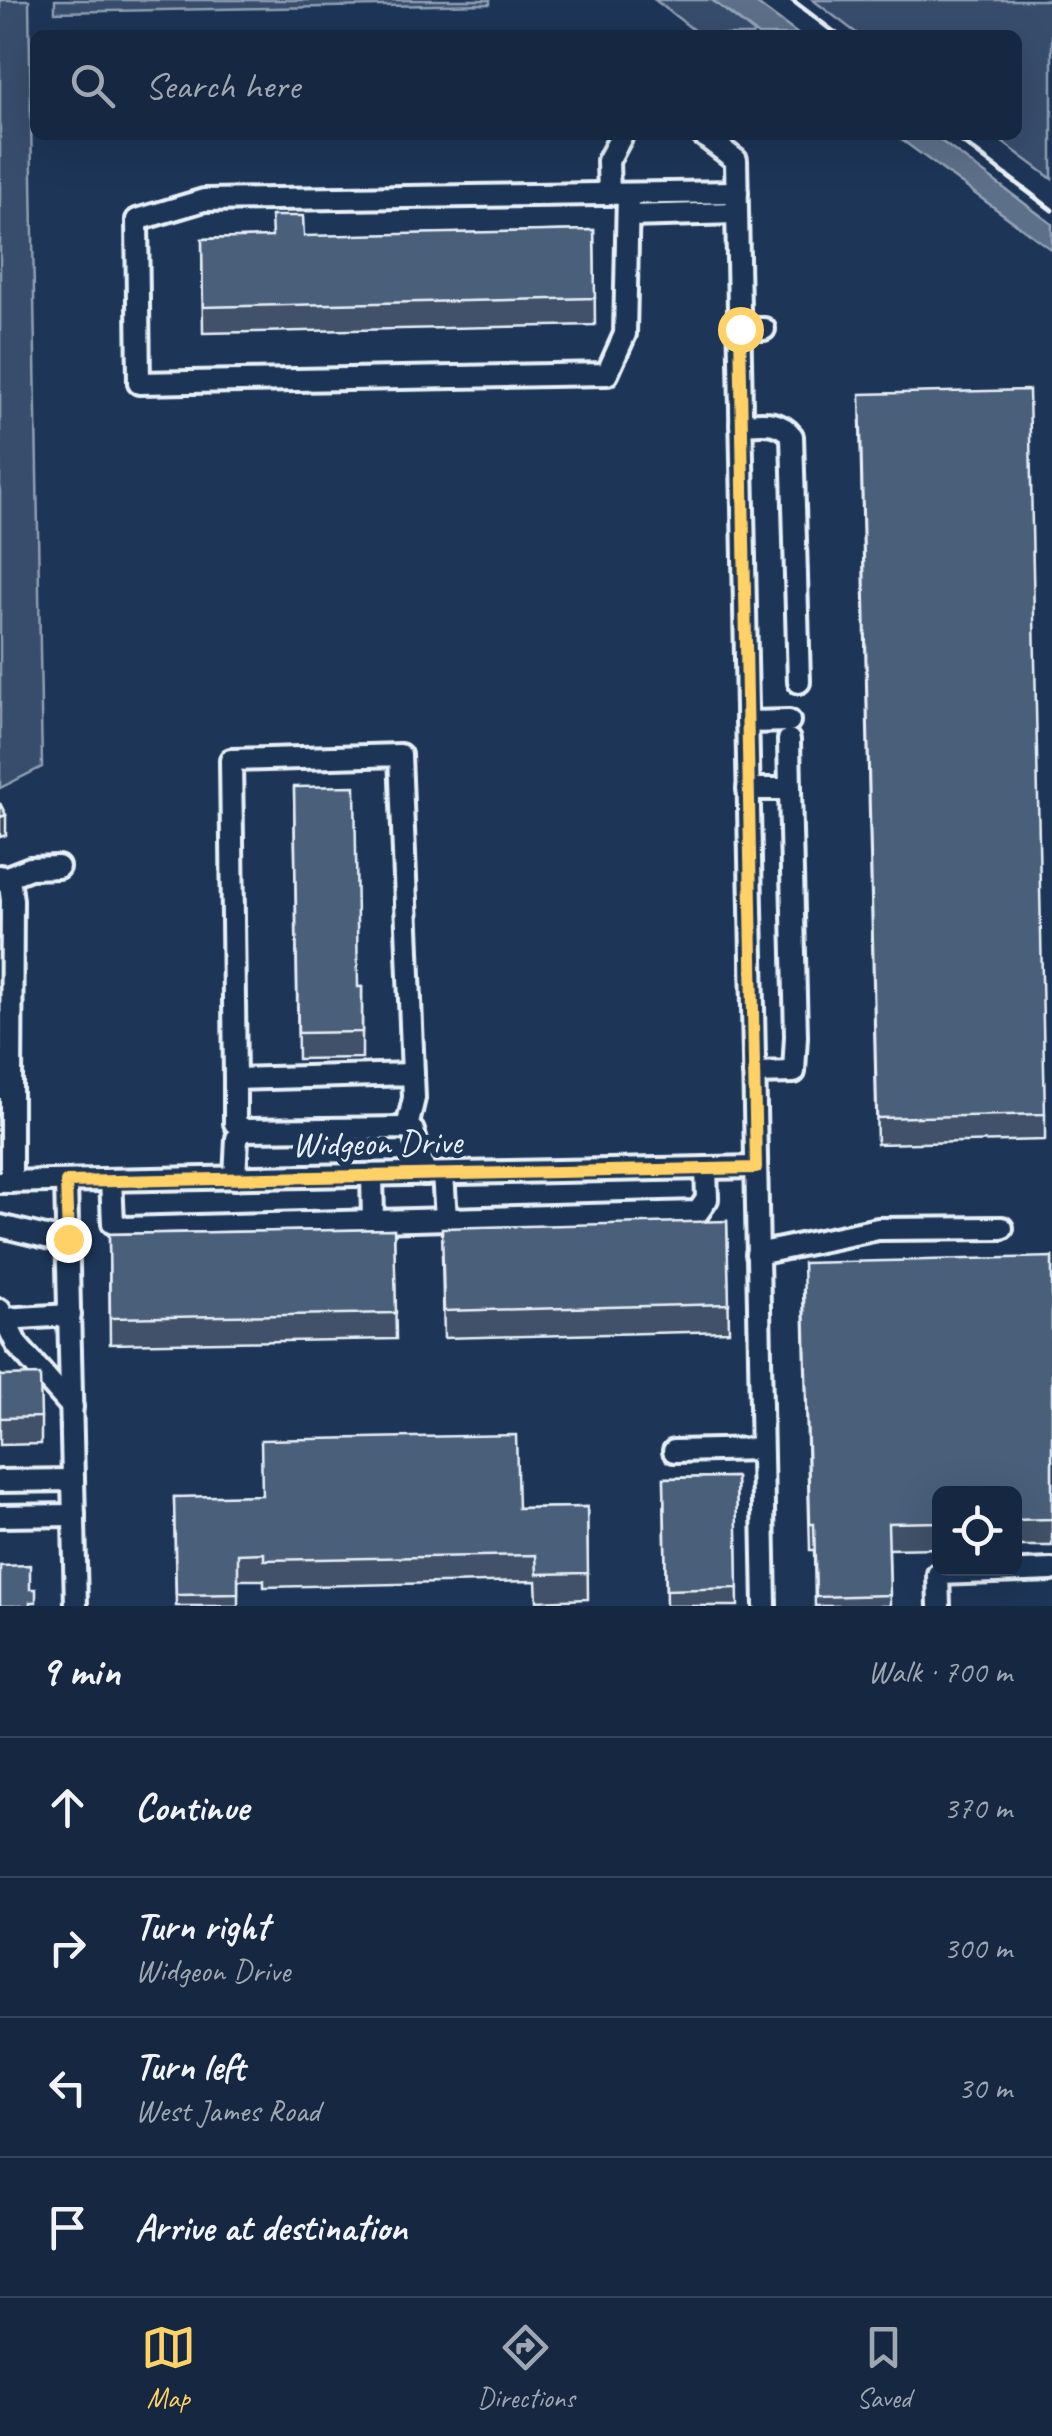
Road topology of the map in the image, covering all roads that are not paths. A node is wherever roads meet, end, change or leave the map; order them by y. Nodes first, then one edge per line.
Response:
1 (619, 140) edge
2 (710, 140) edge
3 (622, 202) junction
4 (737, 202) junction
5 (740, 329) junction
6 (764, 329) dead end
7 (741, 424) junction
8 (798, 682) dead end
9 (747, 722) junction
10 (790, 789) junction
11 (748, 790) junction
12 (58, 866) dead end
13 (2, 877) edge
14 (754, 1073) junction
15 (413, 1074) junction
16 (235, 1079) junction
17 (5, 1088) edge
18 (407, 1128) junction
19 (244, 1130) junction
20 (706, 1168) junction
21 (756, 1168) junction
22 (434, 1174) junction
23 (372, 1175) junction
24 (235, 1178) junction
25 (111, 1180) junction
26 (6, 1182) edge
27 (66, 1182) junction
28 (446, 1218) junction
29 (373, 1220) junction
30 (0, 1226) edge
31 (1002, 1228) dead end
32 (68, 1239) junction
33 (757, 1254) junction
34 (2, 1314) edge
35 (70, 1316) junction
36 (72, 1406) junction
37 (761, 1450) junction
38 (674, 1451) dead end
39 (74, 1480) junction
40 (0, 1481) edge
41 (74, 1515) junction
42 (0, 1516) edge
43 (1052, 1570) edge
44 (76, 1606) edge
45 (764, 1606) edge
46 (939, 1606) edge

1 - 3 street
2 - 4 street
3 - 3 street
3 - 4 street
4 - 5 street
5 - 6 street
5 - 7 street
7 - 8 street
7 - 9 street
9 - 10 street
9 - 11 street
10 - 11 street
10 - 14 street
11 - 14 street
12 - 13 street
13 - 17 street
14 - 21 street
15 - 16 street
15 - 16 street
15 - 18 street
16 - 19 street
17 - 26 street
18 - 19 street
18 - 22 street
19 - 24 street
20 - 21 street, Widgeon Drive
20 - 22 street, Widgeon Drive
20 - 28 street
21 - 33 street
22 - 23 street, Widgeon Drive
22 - 28 street
23 - 24 street, Widgeon Drive
23 - 29 street
24 - 25 street, Widgeon Drive
25 - 27 street, Widgeon Drive
25 - 29 street
26 - 27 street, Widgeon Drive
27 - 32 street
28 - 29 street
30 - 32 street
31 - 33 street
32 - 35 street
33 - 37 street
34 - 35 street
34 - 36 street
35 - 36 street
36 - 39 street
37 - 38 street
37 - 45 street
39 - 40 street
39 - 41 street
41 - 42 street
41 - 44 street
43 - 46 street

